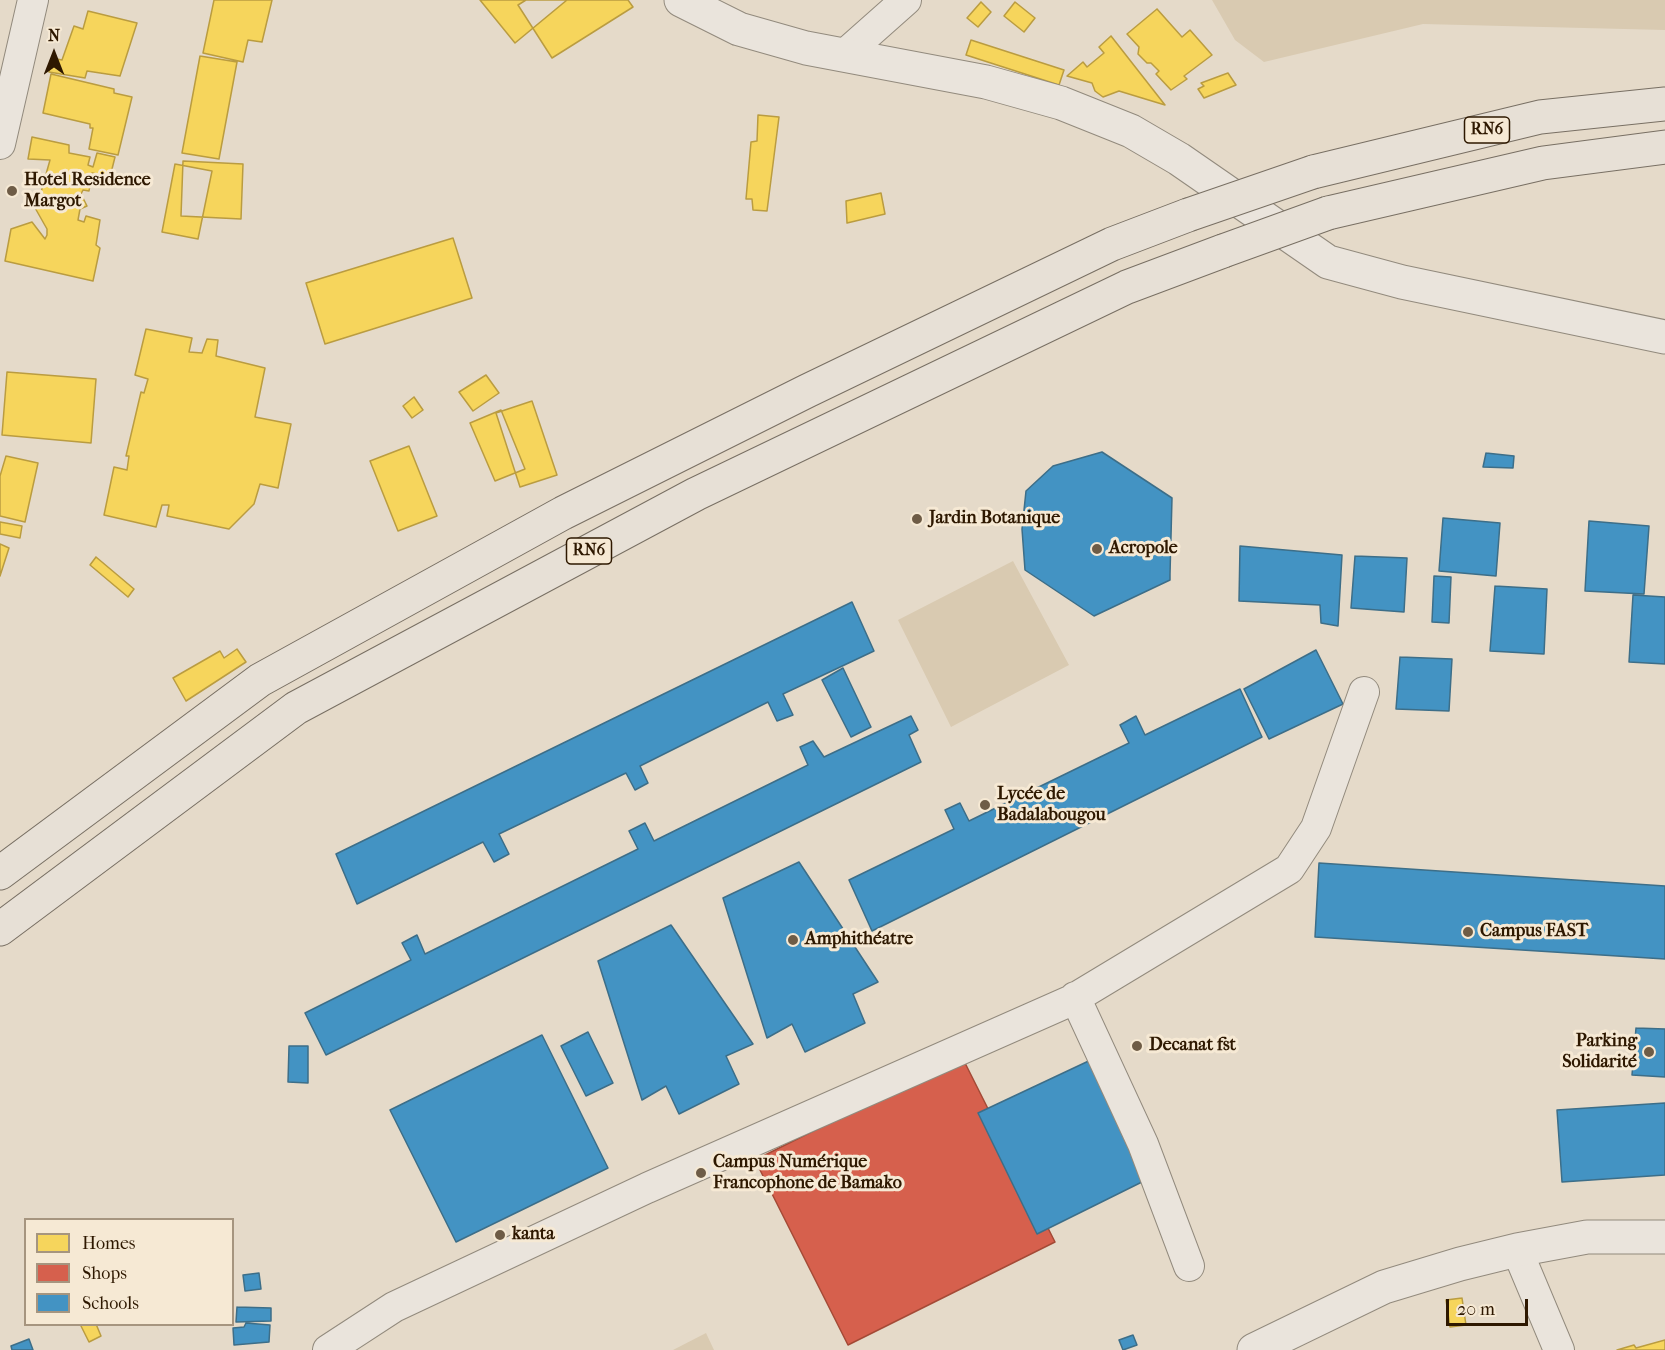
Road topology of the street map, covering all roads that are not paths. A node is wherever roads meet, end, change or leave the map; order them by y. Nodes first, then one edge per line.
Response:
1 (33, 0) edge
2 (681, 0) edge
3 (906, 0) edge
4 (844, 55) junction
5 (1665, 104) edge
6 (0, 144) edge
7 (1665, 147) edge
8 (1665, 337) edge
9 (1364, 692) dead end
10 (0, 873) edge
11 (0, 928) edge
12 (1075, 998) junction
13 (1665, 1237) edge
14 (1517, 1250) junction
15 (1189, 1266) dead end
16 (328, 1350) edge
17 (1254, 1350) edge
18 (1559, 1350) edge

1 - 6 street
2 - 4 street
3 - 4 street
4 - 8 street
5 - 10 highway, RN6, bridge
7 - 11 highway, RN6, bridge
9 - 12 street
12 - 15 street
12 - 16 street
13 - 14 street
14 - 17 street
14 - 18 street

